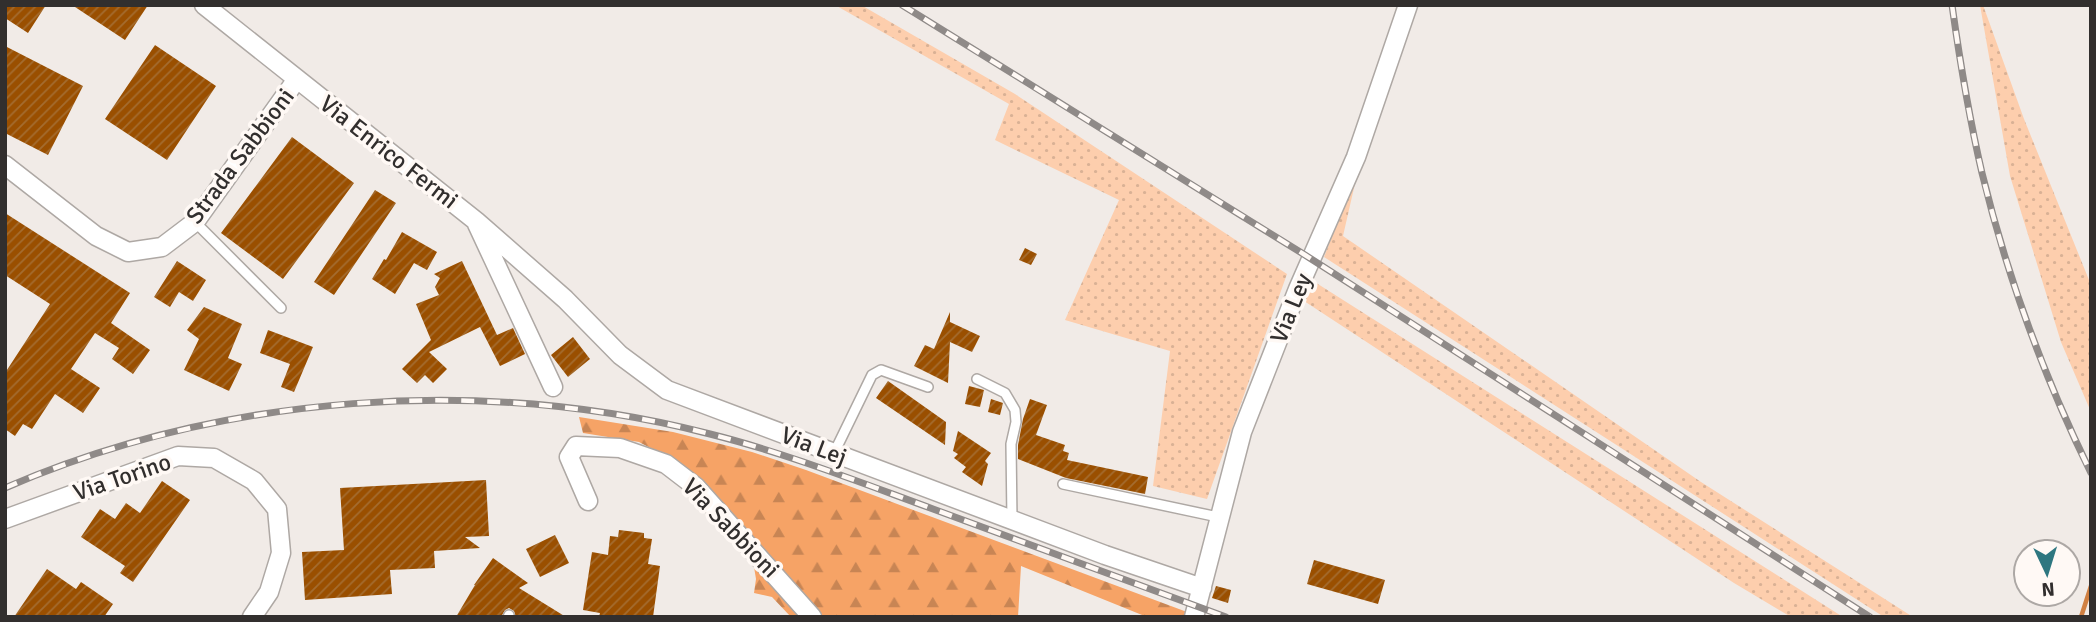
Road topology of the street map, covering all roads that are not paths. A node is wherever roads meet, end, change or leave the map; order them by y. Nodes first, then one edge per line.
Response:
1 (204, 5) edge
2 (1408, 5) edge
3 (297, 79) junction
4 (5, 165) edge
5 (476, 221) junction
6 (195, 222) junction
7 (281, 308) dead end
8 (977, 379) dead end
9 (553, 387) dead end
10 (928, 387) dead end
11 (834, 453) junction
12 (1063, 484) dead end
13 (588, 501) dead end
14 (1218, 517) junction
15 (5, 519) edge
16 (1012, 520) junction
17 (1202, 587) junction
18 (252, 617) edge
19 (812, 617) edge
20 (1194, 617) edge

1 - 3 street, Via Enrico Fermi
2 - 14 street, Via Ley
3 - 5 street, Via Enrico Fermi
3 - 6 street, Strada Sabbioni
4 - 6 street, Strada Sabbioni
5 - 9 street
5 - 11 street, Via Lej
6 - 7 lane
8 - 16 lane
10 - 11 lane
11 - 16 street, Via Lej
12 - 14 lane
13 - 19 street, Via Sabbioni
14 - 17 street, Via Ley
15 - 18 street, Via Torino
16 - 17 street, Via Lej
17 - 20 street, Via Ley

